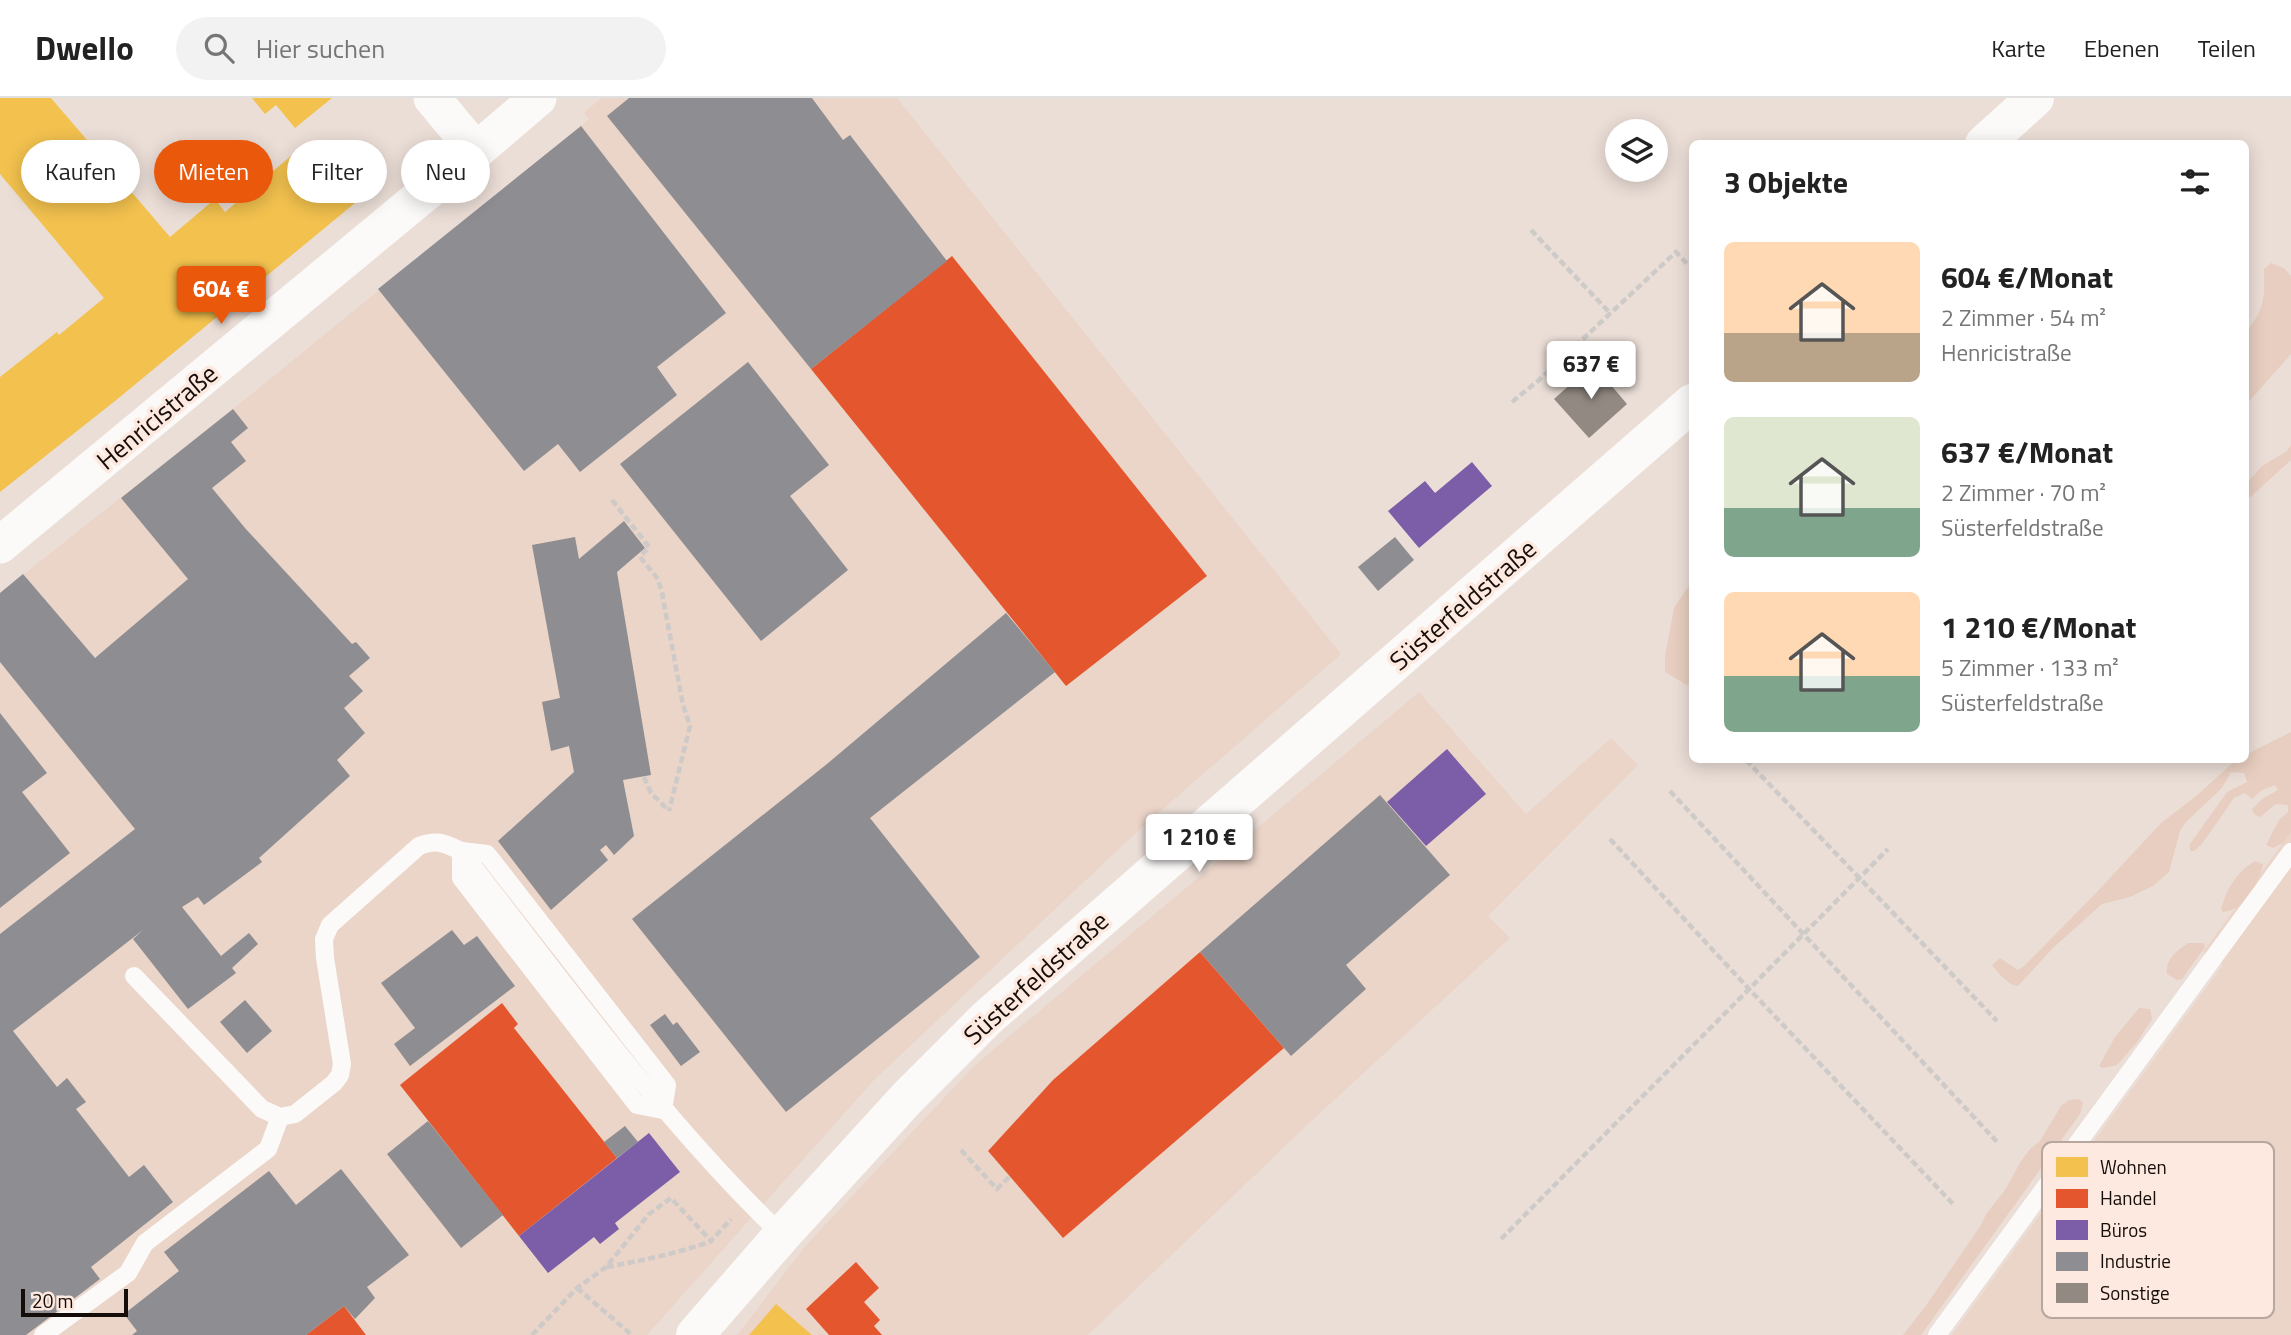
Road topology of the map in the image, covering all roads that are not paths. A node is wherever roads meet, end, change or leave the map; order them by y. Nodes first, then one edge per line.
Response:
1 (432, 98) edge
2 (538, 98) edge
3 (2035, 98) edge
4 (467, 140) edge
5 (489, 140) edge
6 (1988, 140) edge
7 (413, 203) edge
8 (1689, 406) edge
9 (0, 545) edge
10 (2291, 852) edge
11 (134, 976) dead end
12 (280, 1117) junction
13 (2069, 1142) edge
14 (2042, 1181) edge
15 (782, 1235) junction
16 (43, 1335) edge
17 (695, 1335) edge
18 (1937, 1335) edge

1 - 4 street
2 - 5 street, Henricistraße
3 - 6 street
7 - 9 street, Henricistraße
8 - 15 street, Süsterfeldstraße
10 - 13 lane
11 - 12 lane
12 - 15 lane
12 - 16 lane
14 - 18 lane
15 - 17 street, Süsterfeldstraße

